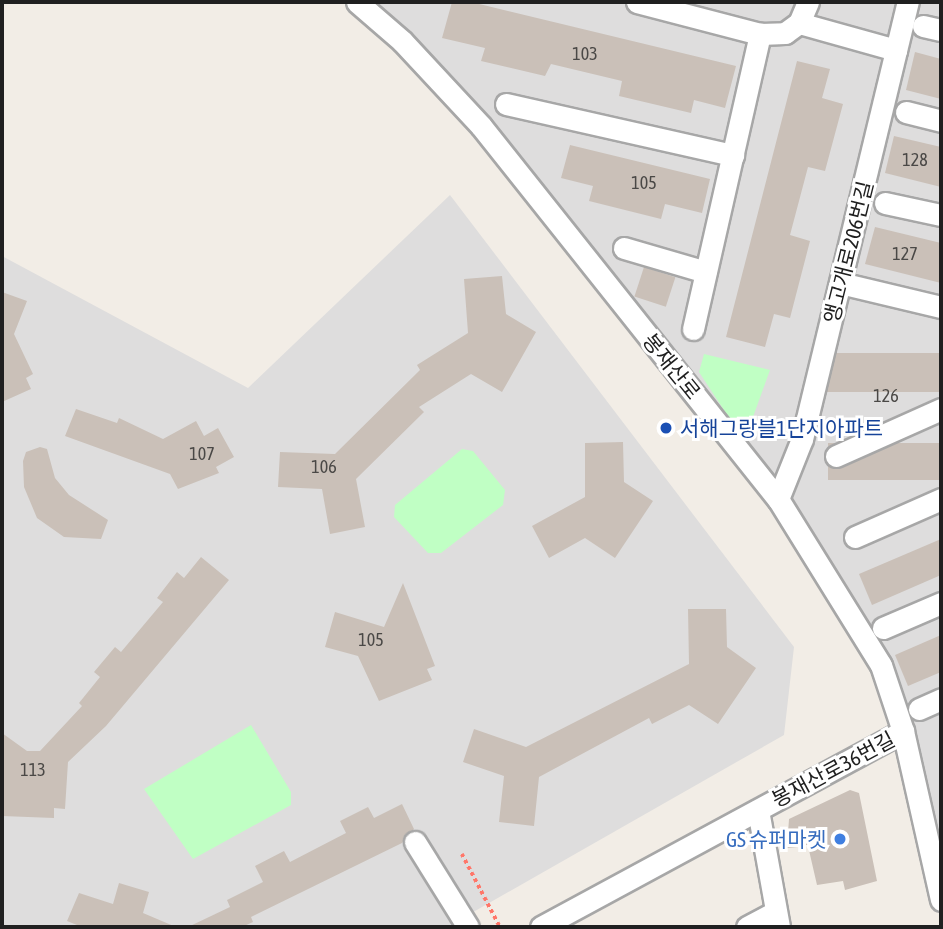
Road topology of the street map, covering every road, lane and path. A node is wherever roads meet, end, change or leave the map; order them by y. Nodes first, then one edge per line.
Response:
1 (357, 2) edge
2 (637, 2) edge
3 (808, 2) edge
4 (908, 2) edge
5 (799, 23) junction
6 (760, 34) junction
7 (897, 50) junction
8 (506, 104) dead end
9 (906, 112) dead end
10 (941, 121) edge
11 (733, 155) junction
12 (885, 203) dead end
13 (941, 215) edge
14 (624, 248) dead end
15 (706, 272) junction
16 (840, 283) junction
17 (941, 307) edge
18 (693, 329) dead end
19 (941, 409) edge
20 (836, 456) dead end
21 (778, 499) junction
22 (941, 499) edge
23 (855, 537) dead end
24 (941, 603) edge
25 (883, 628) dead end
26 (941, 699) edge
27 (919, 709) dead end
28 (903, 732) junction
29 (758, 810) junction
30 (415, 842) dead end
31 (462, 854) dead end
32 (941, 900) edge
33 (777, 920) edge
34 (468, 927) edge
35 (500, 927) edge
36 (541, 927) edge
37 (747, 927) edge

1 - 21 street, 봉재산로
2 - 6 street
3 - 5 street
4 - 7 street, 앵고개로206번길
5 - 6 street
5 - 7 street
6 - 11 street
7 - 16 street, 앵고개로206번길
8 - 11 street
9 - 10 street
11 - 15 street
12 - 13 street
14 - 15 street
15 - 18 street
16 - 17 street
16 - 21 street, 앵고개로206번길
19 - 20 street
21 - 28 street, 봉재산로
22 - 23 street
24 - 25 street
26 - 27 street
28 - 29 street, 봉재산로36번길
28 - 32 street, 봉재산로
29 - 33 street
29 - 36 street, 봉재산로36번길
30 - 34 street
31 - 35 path
33 - 37 street

